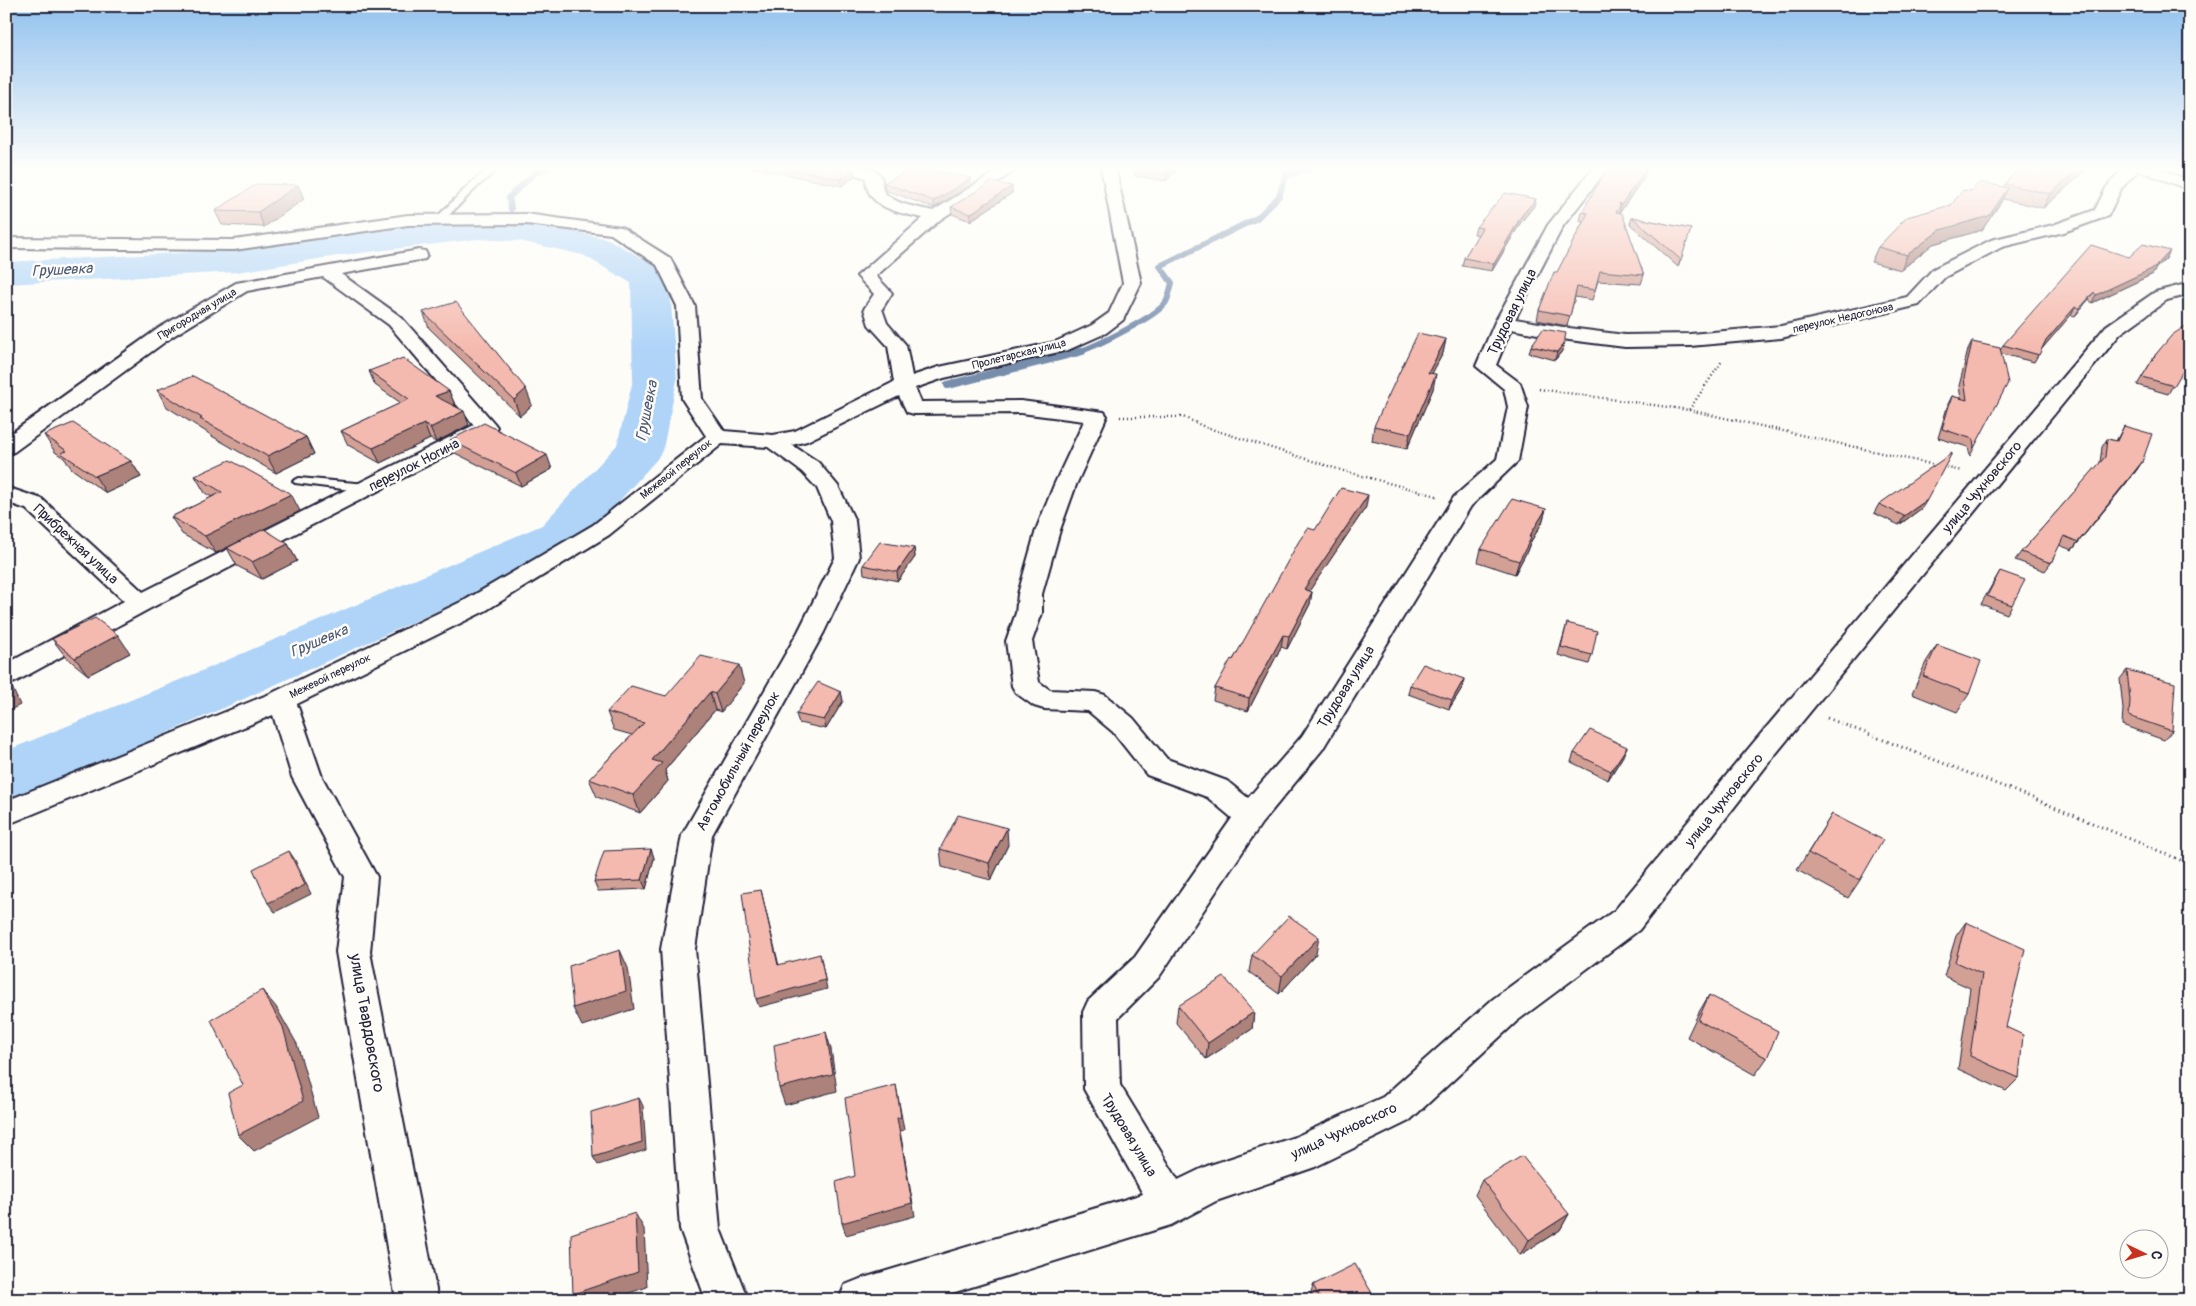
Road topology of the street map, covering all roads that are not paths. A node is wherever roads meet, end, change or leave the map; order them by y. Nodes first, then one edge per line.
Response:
1 (353, 228) edge
2 (598, 228) edge
3 (921, 228) edge
4 (1121, 228) edge
5 (1555, 228) edge
6 (2061, 228) edge
7 (6, 243) edge
8 (419, 255) dead end
9 (327, 272) junction
10 (2190, 288) edge
11 (1504, 322) junction
12 (904, 385) junction
13 (717, 437) junction
14 (773, 441) junction
15 (6, 447) edge
16 (298, 481) dead end
17 (367, 488) junction
18 (6, 494) edge
19 (140, 604) junction
20 (6, 676) edge
21 (282, 700) junction
22 (6, 814) edge
23 (1250, 816) junction
24 (1170, 1205) junction
25 (417, 1300) edge
26 (727, 1300) edge
27 (860, 1300) edge

1 - 7 street, Межевой переулок
2 - 13 street, Межевой переулок
3 - 12 street
4 - 12 street, Пролетарская улица
5 - 11 street, Трудовая улица
6 - 11 street, переулок Недогонова
8 - 9 street, Пригородная улица
9 - 15 street, Пригородная улица
9 - 17 street, переулок Ногина
10 - 24 street, улица Чухновского
11 - 23 street, Трудовая улица
12 - 14 street, Пролетарская улица
12 - 23 street
13 - 14 street, Пролетарская улица
13 - 21 street, Межевой переулок
14 - 26 street, Автомобильный переулок
16 - 17 lane
17 - 19 street, переулок Ногина
18 - 19 street, Прибрежная улица
19 - 20 street, переулок Ногина
21 - 22 street
21 - 25 street, улица Твардовского
23 - 24 street, Трудовая улица
24 - 27 street, улица Чухновского

